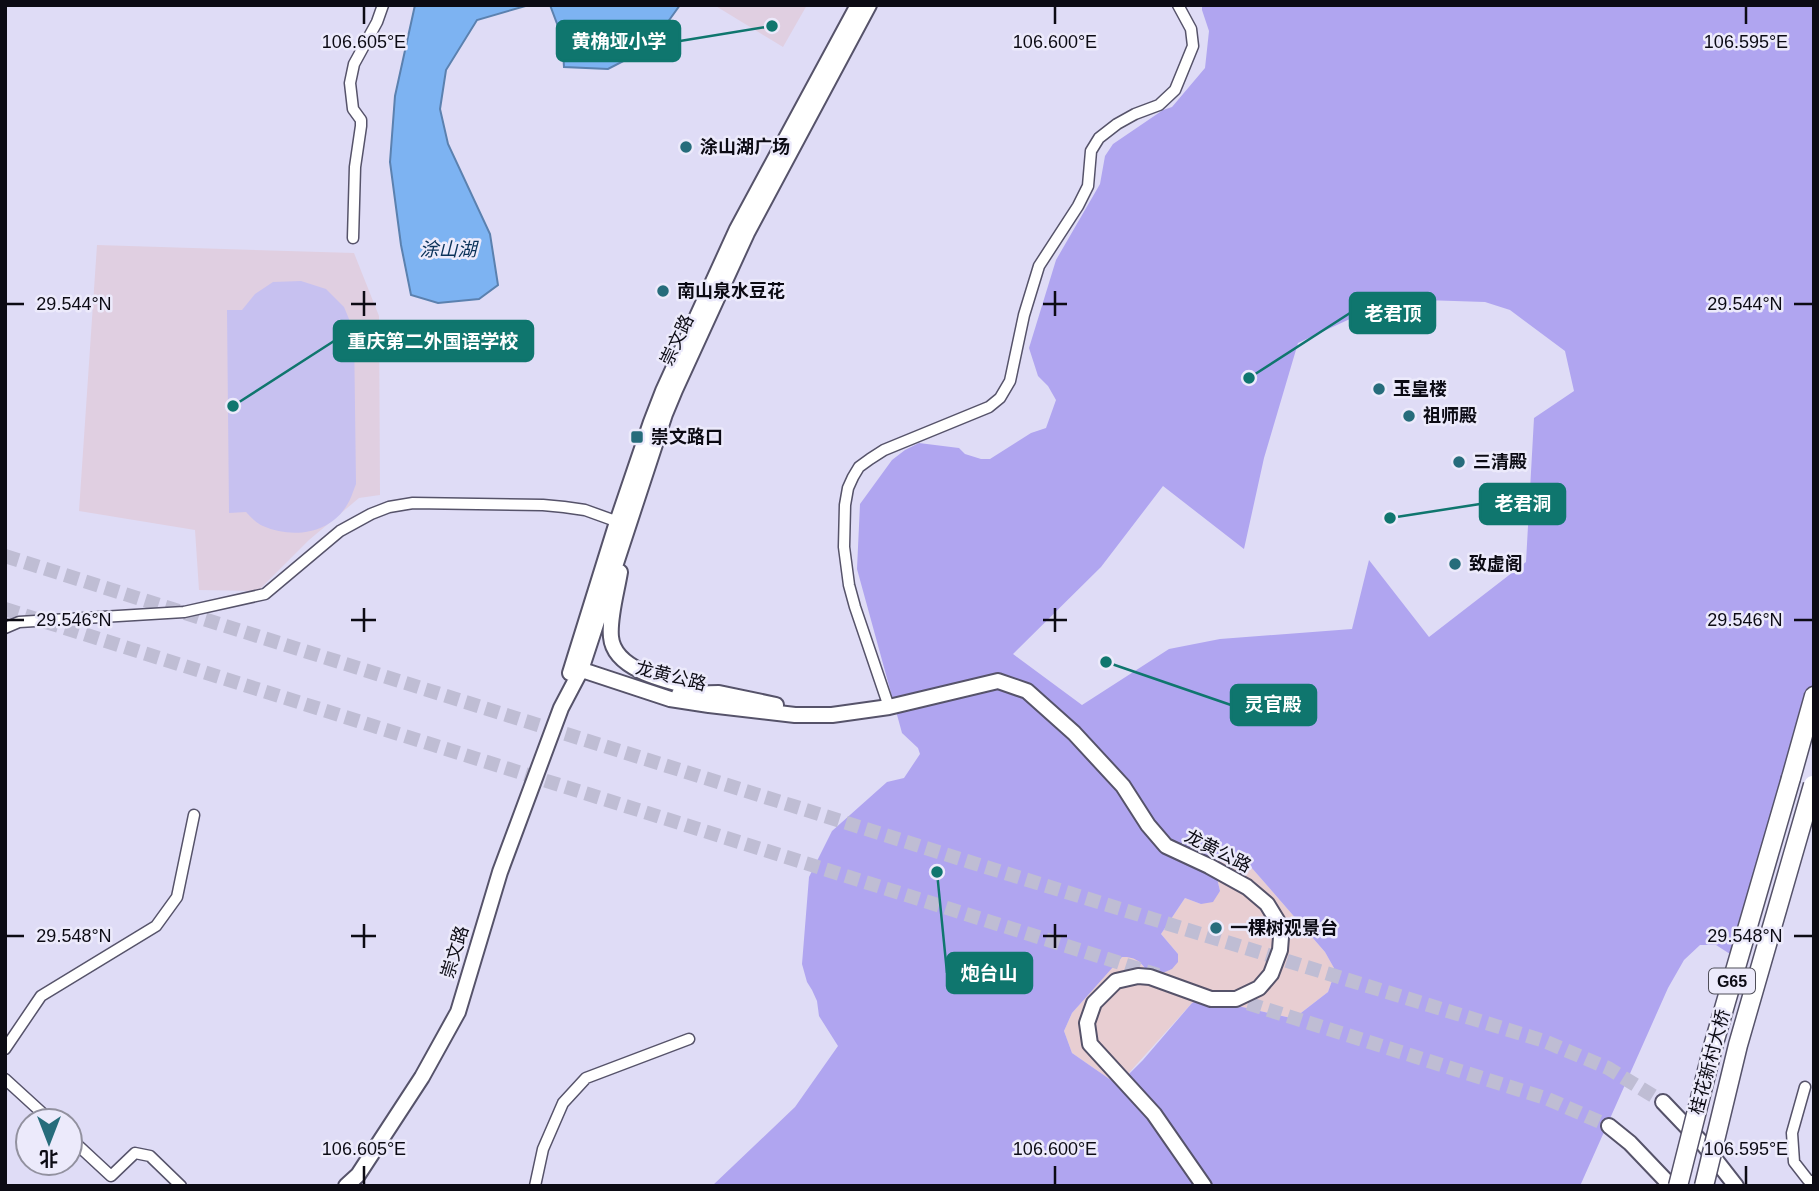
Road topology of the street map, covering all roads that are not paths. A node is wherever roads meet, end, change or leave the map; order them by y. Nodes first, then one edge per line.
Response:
1 (383, 5) edge
2 (858, 5) edge
3 (869, 5) edge
4 (1178, 5) edge
5 (353, 238) dead end
6 (623, 523) junction
7 (5, 628) edge
8 (577, 665) junction
9 (1814, 696) edge
10 (722, 700) junction
11 (889, 706) junction
12 (1814, 784) edge
13 (194, 815) dead end
14 (689, 1039) dead end
15 (5, 1049) edge
16 (5, 1079) edge
17 (1805, 1087) dead end
18 (1663, 1102) tunnel mouth
19 (36, 1107) edge
20 (1609, 1126) tunnel mouth
21 (84, 1151) edge
22 (1814, 1182) edge
23 (181, 1186) edge
24 (346, 1186) edge
25 (535, 1186) edge
26 (1204, 1186) edge
27 (1671, 1186) edge
28 (1678, 1186) edge
29 (1704, 1186) edge
30 (1736, 1186) edge

1 - 5 street
2 - 6 main road, 崇文路
3 - 6 main road, 崇文路
4 - 11 street
6 - 7 street
6 - 8 main road, 崇文路
6 - 10 main road
8 - 10 main road, 龙黄公路
8 - 24 main road, 崇文路
9 - 28 highway, 桂花新村大桥 / G65, bridge
10 - 11 main road, 龙黄公路
11 - 26 main road, 龙黄公路
12 - 29 highway, 桂花新村大桥 / G65, bridge
13 - 15 street
14 - 25 street
16 - 19 street
17 - 22 street
18 - 30 main road, bridge
20 - 27 main road
21 - 23 street

